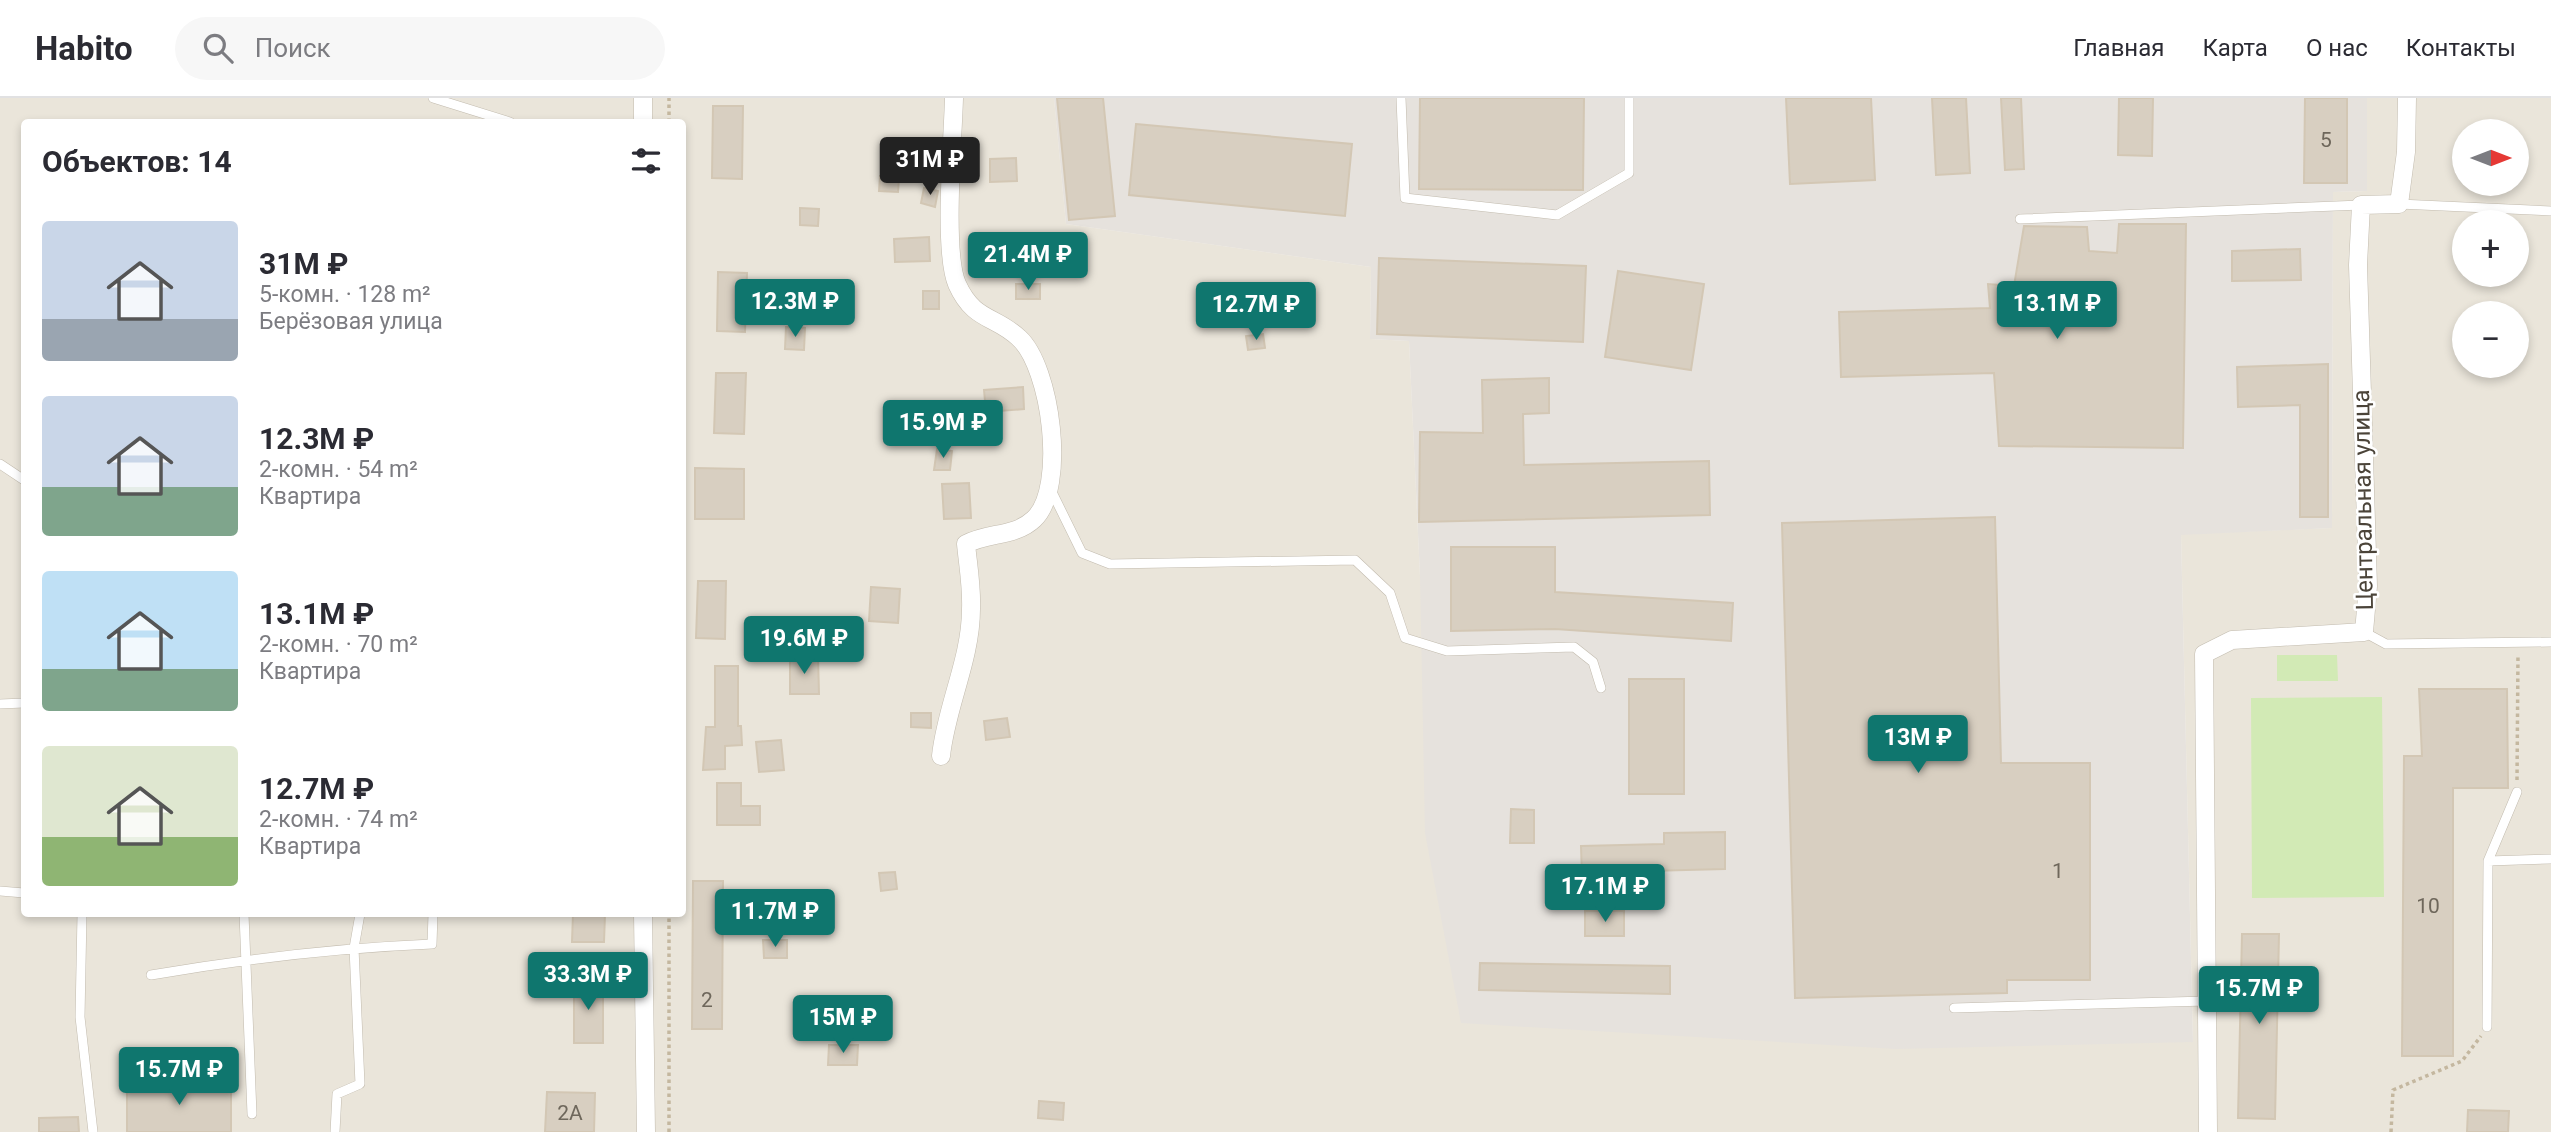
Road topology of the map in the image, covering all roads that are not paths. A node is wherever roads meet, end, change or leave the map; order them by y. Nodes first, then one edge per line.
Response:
1 (433, 98) edge
2 (643, 98) edge
3 (954, 98) edge
4 (1401, 98) edge
5 (1629, 98) edge
6 (2407, 98) edge
7 (500, 119) edge
8 (643, 119) edge
9 (2399, 204) junction
10 (2361, 205) junction
11 (2551, 211) edge
12 (2020, 219) dead end
13 (0, 464) edge
14 (21, 478) edge
15 (1051, 489) junction
16 (2364, 632) junction
17 (2551, 642) edge
18 (1601, 688) dead end
19 (21, 703) edge
20 (0, 704) edge
21 (941, 756) dead end
22 (2517, 792) road end
23 (2551, 859) edge
24 (2488, 861) junction
25 (0, 891) edge
26 (21, 893) edge
27 (82, 917) edge
28 (244, 917) edge
29 (359, 917) edge
30 (433, 917) edge
31 (643, 917) edge
32 (354, 947) junction
33 (245, 959) junction
34 (151, 975) dead end
35 (2207, 1001) junction
36 (1954, 1007) dead end
37 (2487, 1027) road end
38 (252, 1114) dead end
39 (93, 1132) edge
40 (335, 1132) edge
41 (646, 1132) edge
42 (2208, 1132) edge

1 - 7 lane
2 - 8 street
3 - 15 street
4 - 5 lane
6 - 9 street
9 - 10 street
9 - 11 lane
10 - 12 lane
10 - 16 street, Центральная улица
13 - 14 lane
15 - 18 lane
15 - 21 street
16 - 17 lane
16 - 35 street, Центральная улица
19 - 20 lane
22 - 24 lane
23 - 24 lane
24 - 37 lane
25 - 26 lane
27 - 39 lane
28 - 33 lane
29 - 32 lane
30 - 32 lane
31 - 41 street
32 - 33 lane
32 - 40 lane
33 - 34 lane
33 - 38 lane
35 - 36 lane
35 - 42 street, Центральная улица

